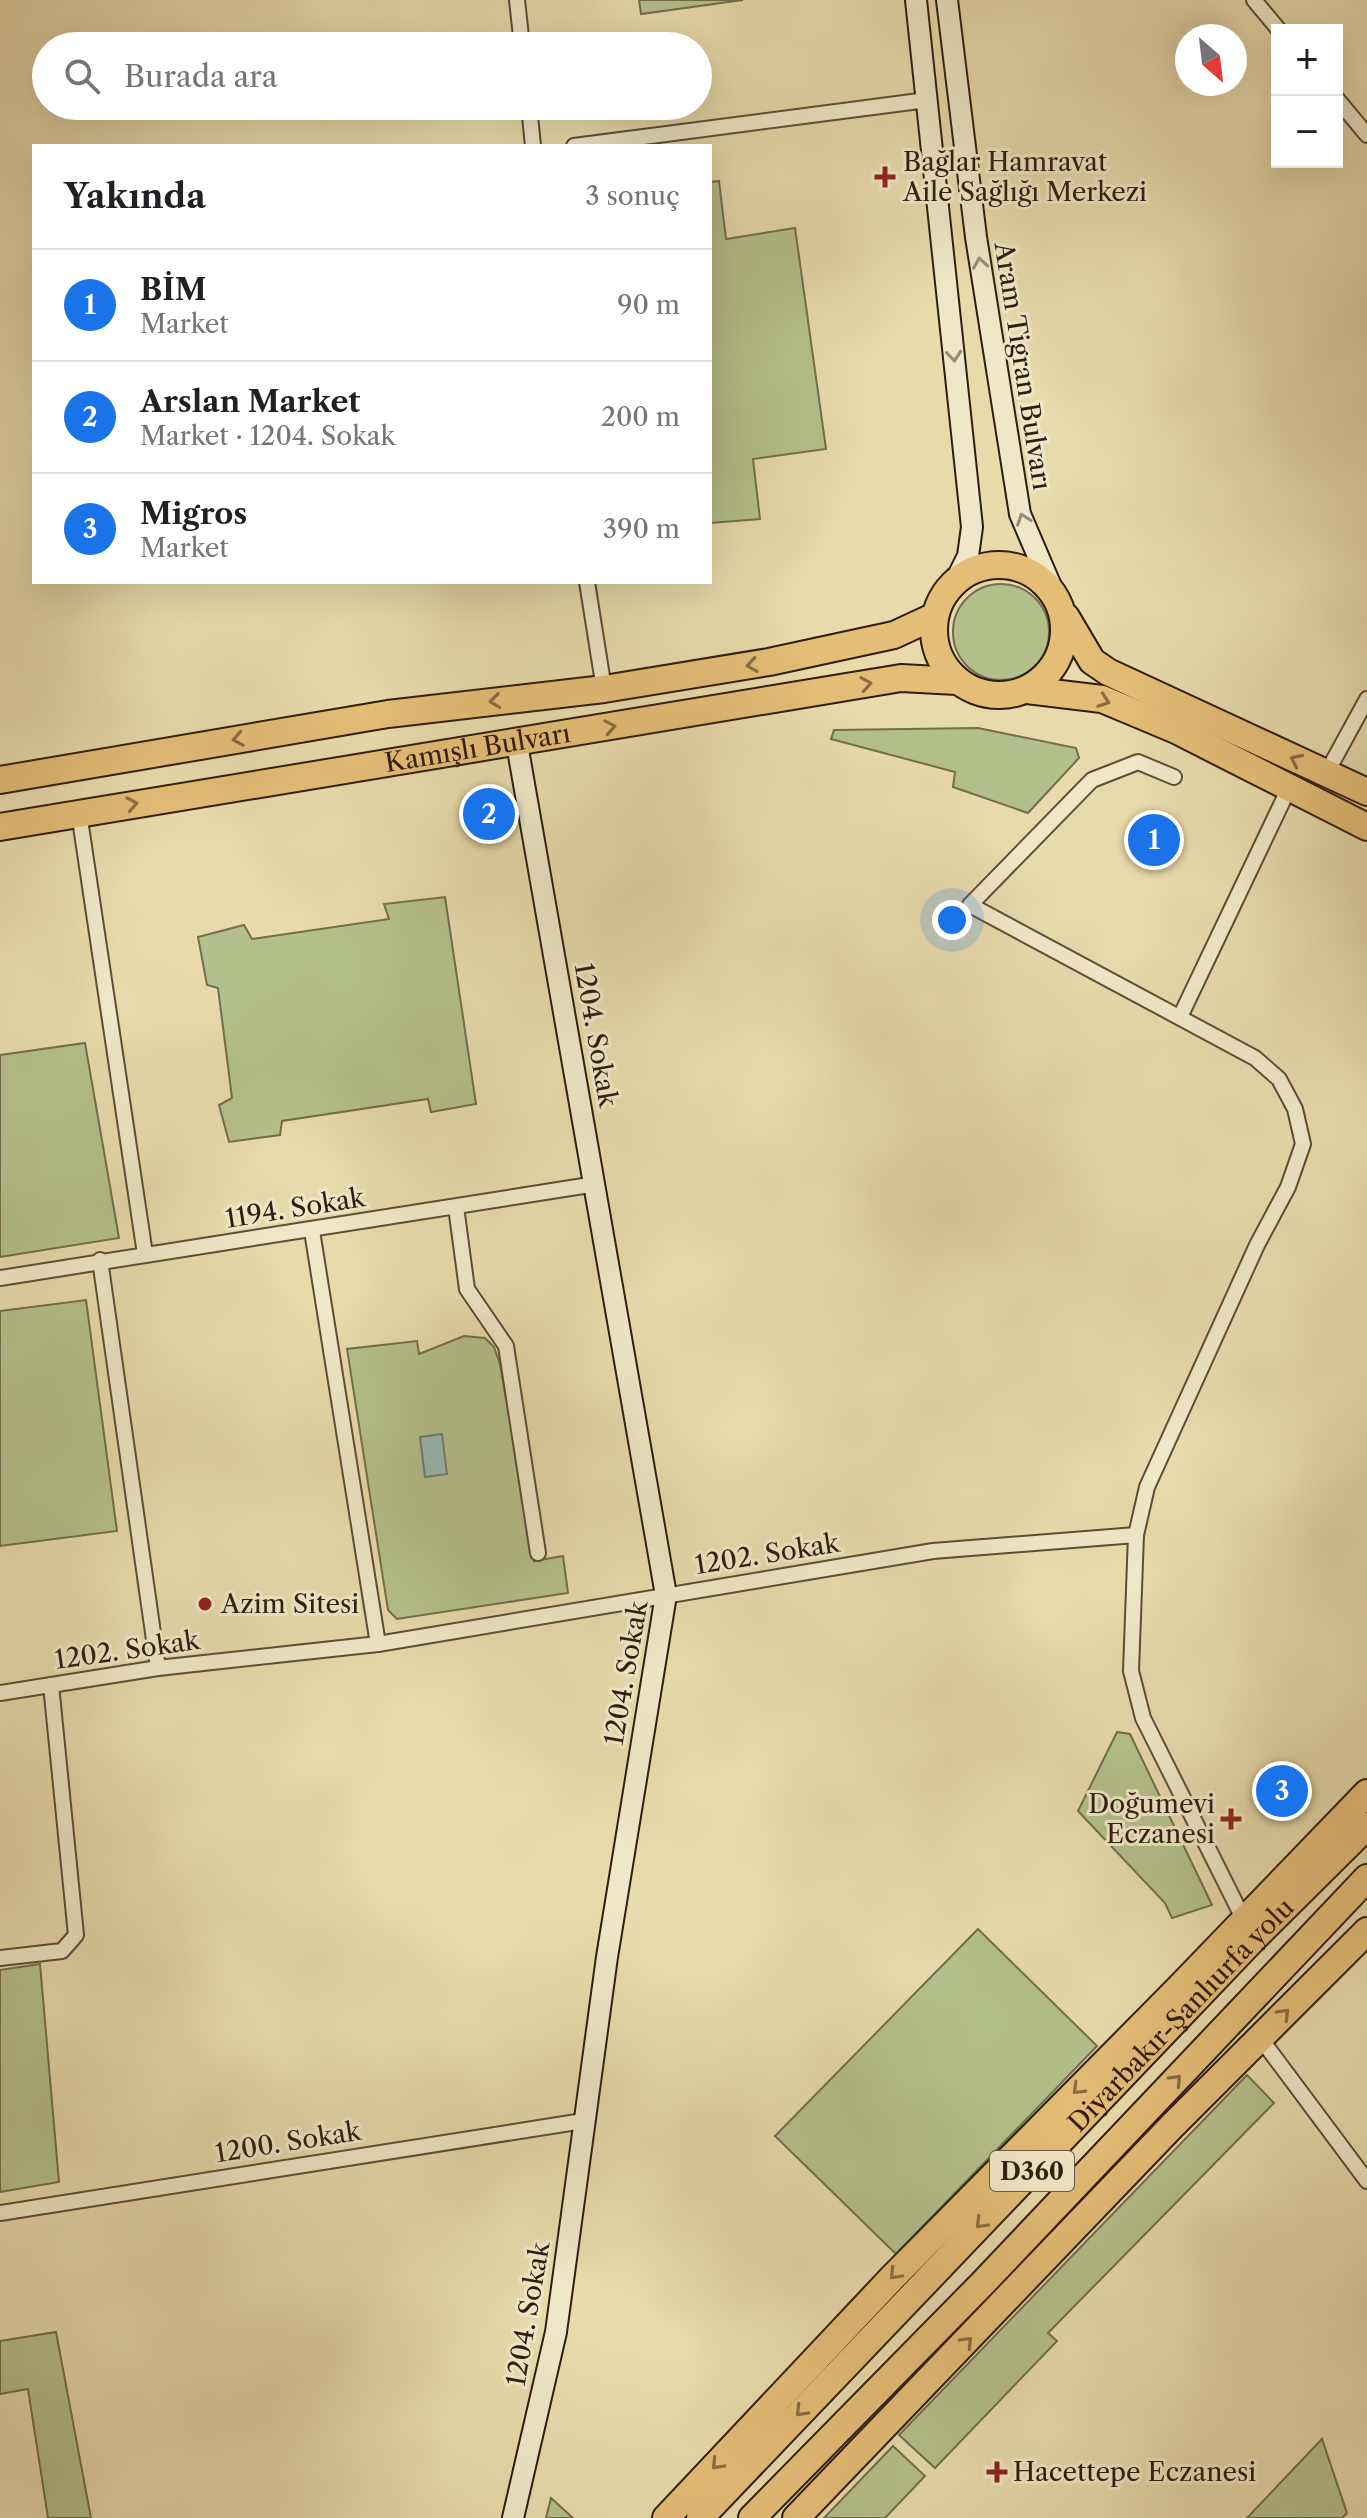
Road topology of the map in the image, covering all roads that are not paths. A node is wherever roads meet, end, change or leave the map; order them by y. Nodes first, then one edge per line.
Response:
1 (517, 0) edge
2 (916, 0) edge
3 (947, 0) edge
4 (1254, 0) edge
5 (1274, 24) edge
6 (520, 32) edge
7 (927, 100) junction
8 (1343, 106) edge
9 (530, 120) edge
10 (1367, 135) edge
11 (533, 144) edge
12 (589, 144) edge
13 (955, 582) junction
14 (587, 584) edge
15 (1058, 601) junction
16 (935, 616) junction
17 (957, 681) junction
18 (604, 689) junction
19 (1027, 690) junction
20 (1367, 699) edge
21 (517, 744) junction
22 (1174, 777) dead end
23 (0, 780) edge
24 (1353, 784) edge
25 (1289, 788) junction
26 (79, 813) junction
27 (0, 827) edge
28 (1367, 827) edge
29 (1180, 1017) junction
30 (596, 1184) junction
31 (456, 1207) junction
32 (312, 1231) junction
33 (145, 1254) junction
34 (100, 1260) junction
35 (0, 1278) edge
36 (1136, 1535) junction
37 (538, 1553) dead end
38 (666, 1595) junction
39 (378, 1644) junction
40 (158, 1668) junction
41 (51, 1685) junction
42 (0, 1693) edge
43 (1367, 1795) edge
44 (1367, 1826) edge
45 (1367, 1878) edge
46 (1367, 1904) edge
47 (1250, 1928) junction
48 (1367, 1931) edge
49 (0, 1958) edge
50 (1243, 2010) junction
51 (1261, 2039) junction
52 (583, 2121) junction
53 (1367, 2181) edge
54 (0, 2213) edge
55 (982, 2284) junction
56 (909, 2298) junction
57 (780, 2398) junction
58 (829, 2484) junction
59 (513, 2518) edge
60 (666, 2518) edge
61 (700, 2518) edge
62 (752, 2518) edge
63 (796, 2518) edge

1 - 6 street
2 - 7 street
15 -> 3 street, Aram Tigran Bulvarı
4 - 5 street
7 - 12 street
7 -> 13 street
8 - 10 street
9 - 11 street
13 - 15 highway
13 - 16 highway
14 - 18 street
15 - 19 highway
24 -> 15 highway
16 - 17 highway
16 -> 18 highway, Kamışlı Bulvarı
17 - 19 highway
21 -> 17 highway, Kamışlı Bulvarı
18 -> 23 highway, Kamışlı Bulvarı
19 -> 25 highway
20 - 24 street
26 -> 21 highway, Kamışlı Bulvarı
21 - 30 street, 1204. Sokak
22 - 29 street
25 - 28 highway
25 - 29 street
26 - 27 highway, Kamışlı Bulvarı
26 - 33 street
29 - 36 street
30 - 31 street, 1194. Sokak
30 - 38 street, 1204. Sokak
31 - 32 street, 1194. Sokak
31 - 37 street
32 - 33 street, 1194. Sokak
32 - 39 street
33 - 34 street, 1194. Sokak
34 - 35 street, 1194. Sokak
34 - 40 street
36 - 38 street, 1202. Sokak
36 - 47 street
38 - 39 street, 1202. Sokak
38 - 52 street, 1204. Sokak
39 - 40 street, 1202. Sokak
40 - 41 street, 1202. Sokak
41 - 42 street, 1202. Sokak
41 - 49 street
43 - 47 highway
44 - 47 highway, Diyarbakır-Şanlıurfa yolu / D360
45 - 50 highway, Diyarbakır-Şanlıurfa yolu / D360
46 - 50 highway
47 -> 56 highway, Diyarbakır-Şanlıurfa yolu / D360
47 -> 57 highway
51 -> 48 highway
55 -> 50 highway, Diyarbakır-Şanlıurfa yolu / D360
51 - 53 street
58 -> 51 highway
52 - 54 street, 1200. Sokak
52 - 59 street, 1204. Sokak
55 - 58 highway
55 - 62 highway, Diyarbakır-Şanlıurfa yolu / D360
56 - 57 highway
56 -> 61 highway, Diyarbakır-Şanlıurfa yolu / D360
57 -> 60 highway
58 - 63 highway

